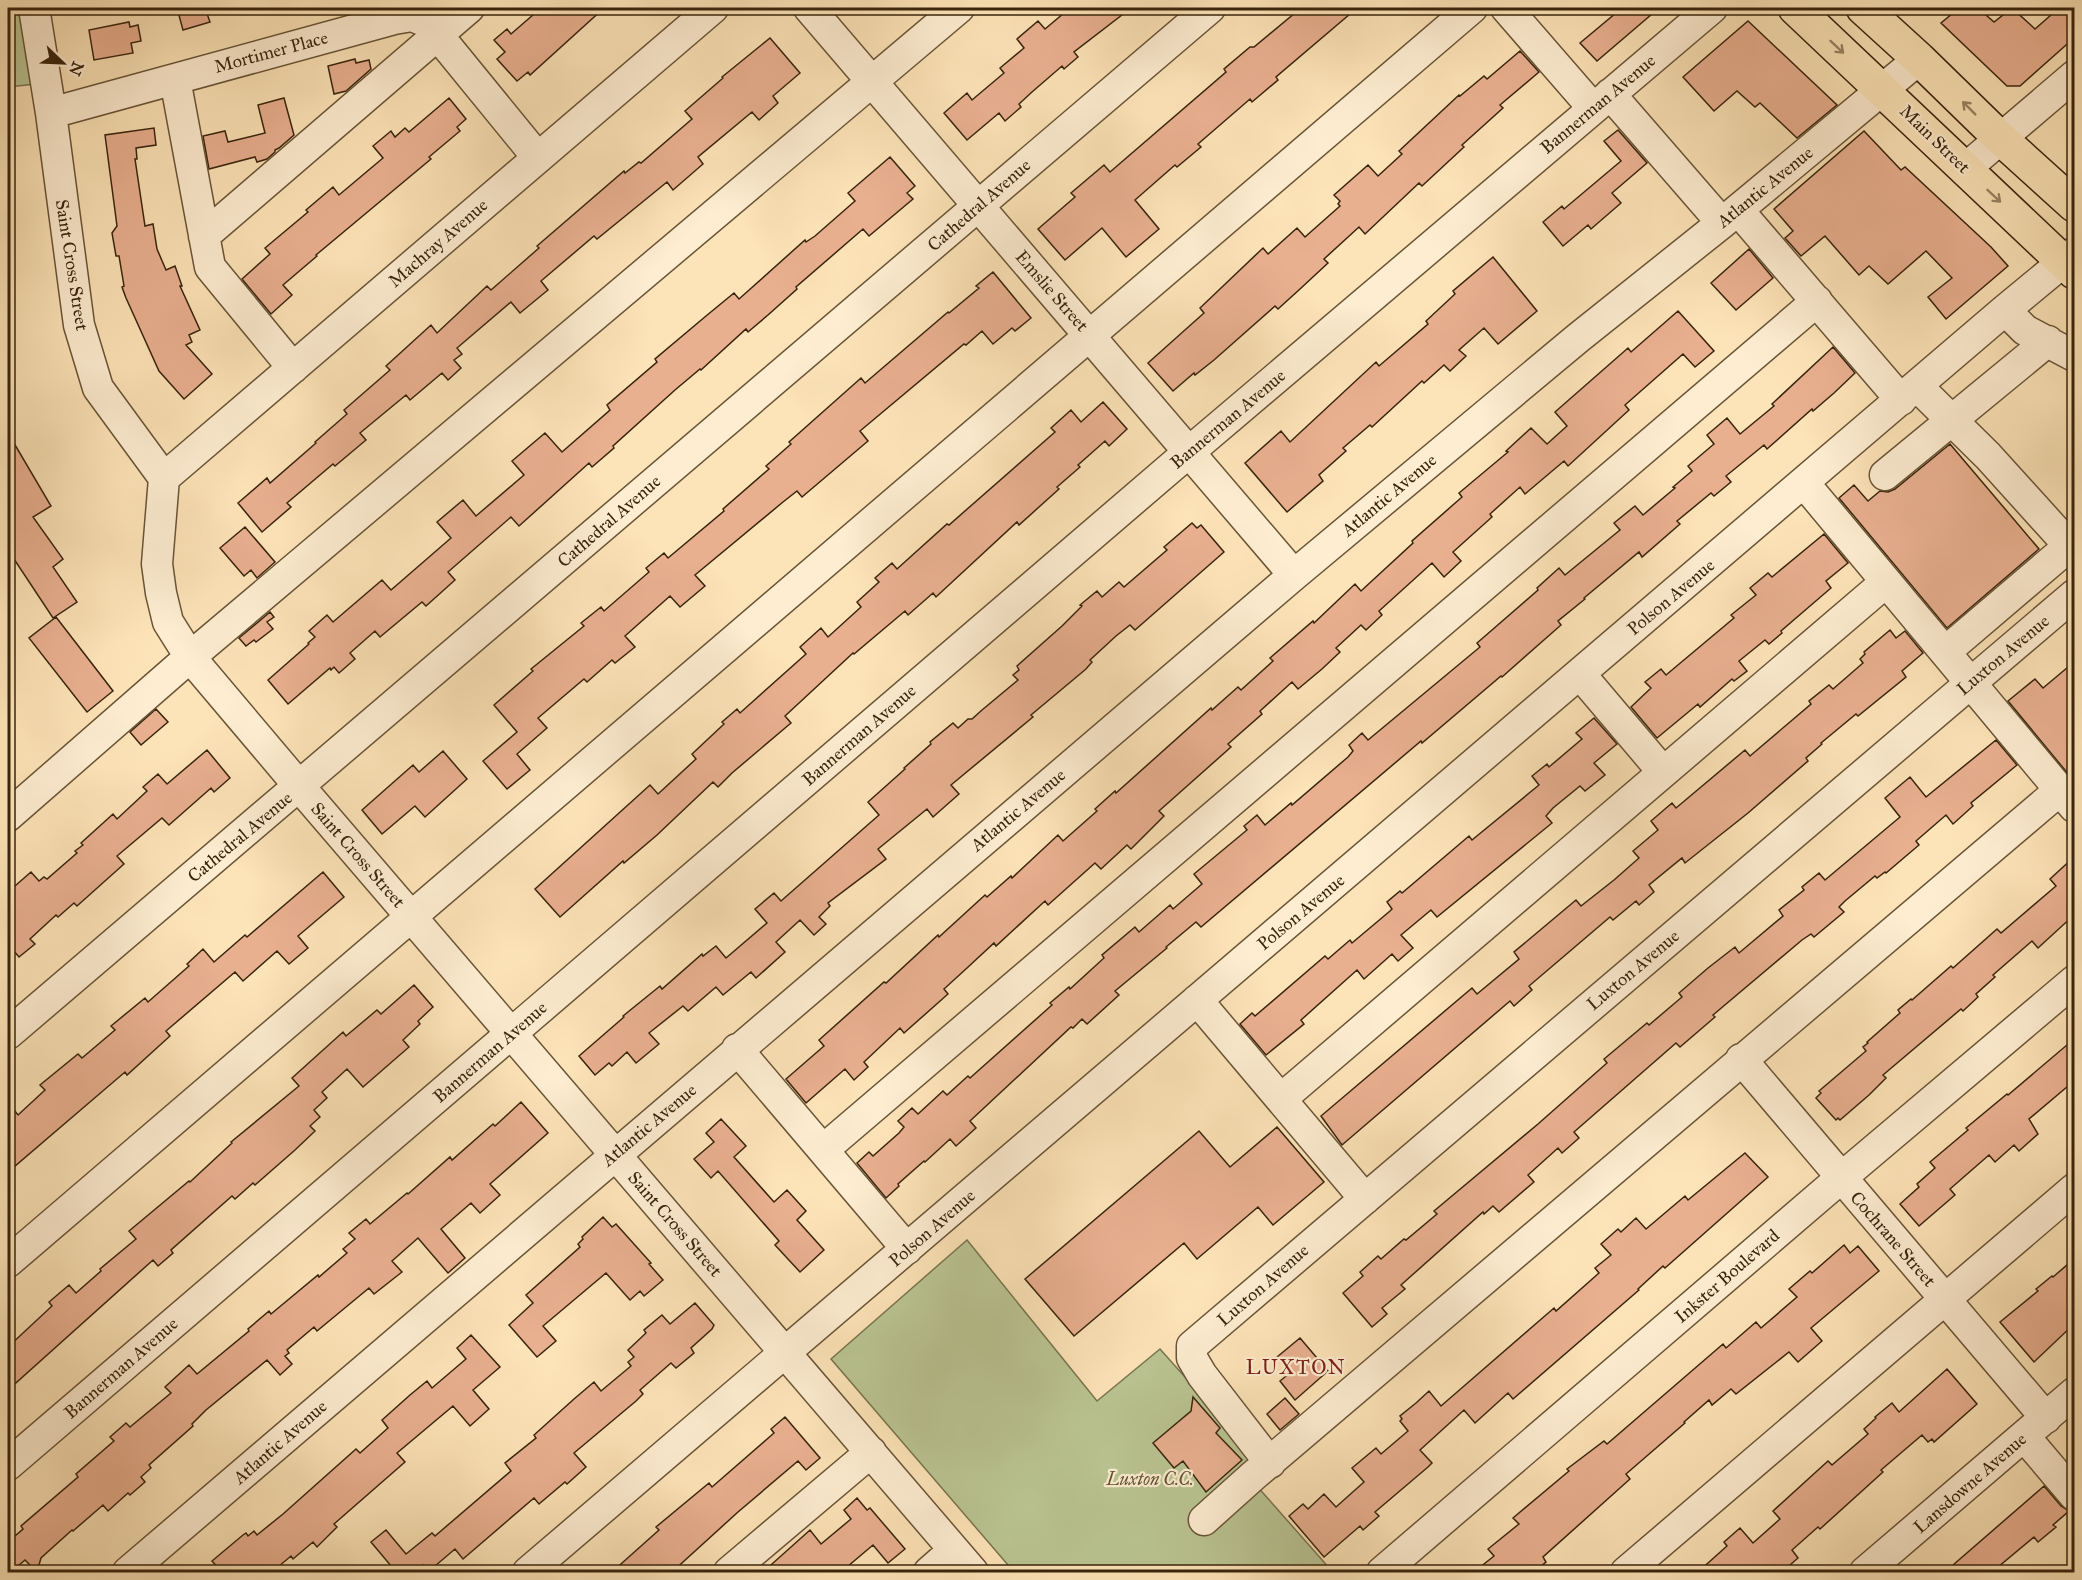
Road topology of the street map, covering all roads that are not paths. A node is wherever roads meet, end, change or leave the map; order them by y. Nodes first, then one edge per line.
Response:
1 (34, 8) edge
2 (469, 8) edge
3 (712, 8) edge
4 (809, 8) edge
5 (958, 8) edge
6 (1210, 8) edge
7 (1506, 8) edge
8 (1712, 8) edge
9 (1794, 8) edge
10 (1863, 8) edge
11 (1455, 13) edge
12 (437, 35) junction
13 (1919, 59) junction
14 (2074, 76) edge
15 (175, 79) junction
16 (872, 81) junction
17 (1883, 90) junction
18 (1601, 101) junction
19 (51, 113) junction
20 (2000, 138) junction
21 (538, 158) junction
22 (1965, 169) junction
23 (2074, 205) edge
24 (978, 206) junction
25 (1730, 216) junction
26 (204, 236) junction
27 (2071, 262) edge
28 (1817, 301) junction
29 (2005, 310) junction
30 (1089, 334) junction
31 (2048, 341) junction
32 (2074, 356) edge
33 (293, 368) junction
34 (1909, 393) junction
35 (1952, 420) junction
36 (1189, 452) junction
37 (1885, 475) dead end
38 (164, 478) junction
39 (1804, 483) junction
40 (2073, 546) edge
41 (1294, 574) junction
42 (1886, 582) junction
43 (2074, 595) edge
44 (1945, 652) junction
45 (190, 657) junction
46 (1581, 674) junction
47 (1970, 683) junction
48 (1663, 772) junction
49 (299, 786) junction
50 (2067, 799) edge
51 (8, 816) edge
52 (410, 916) junction
53 (2074, 981) edge
54 (1197, 1000) junction
55 (8, 1034) edge
56 (511, 1034) junction
57 (737, 1049) junction
58 (1741, 1059) junction
59 (1281, 1099) junction
60 (823, 1150) junction
61 (615, 1154) junction
62 (1840, 1178) junction
63 (2074, 1189) edge
64 (1365, 1198) junction
65 (907, 1249) junction
66 (8, 1262) edge
67 (1945, 1300) junction
68 (785, 1353) junction
69 (2074, 1393) edge
70 (2035, 1427) junction
71 (871, 1452) junction
72 (1270, 1462) junction
73 (8, 1465) edge
74 (2074, 1495) edge
75 (1204, 1520) dead end
76 (964, 1561) edge
77 (128, 1572) edge
78 (528, 1572) edge
79 (729, 1572) edge
80 (929, 1572) edge
81 (1382, 1572) edge
82 (1626, 1572) edge
83 (1865, 1572) edge

1 - 19 street, Saint Cross Street
2 - 12 street
3 - 21 street, Machray Avenue
4 - 16 street, Emslie Street
5 - 16 street
6 - 24 street, Cathedral Avenue
7 - 18 street
8 - 18 street, Bannerman Avenue
9 -> 17 main road, Main Street
10 - 13 main road
11 - 30 street
12 - 15 street, Mortimer Place
12 - 21 street, Mortimer Place
12 - 26 street
13 - 17 street, Atlantic Avenue
20 -> 13 main road
14 - 20 street
15 - 19 street, Mortimer Place
15 - 26 street
16 - 24 street, Emslie Street
16 - 45 street
17 - 22 main road, Main Street
17 - 25 street, Atlantic Avenue
18 - 25 street
18 - 36 street, Bannerman Avenue
19 - 38 street, Saint Cross Street
20 - 22 street
20 - 23 main road
21 - 33 street, Machray Avenue
22 -> 27 main road, Main Street
24 - 30 street, Emslie Street
24 - 49 street, Cathedral Avenue
25 - 28 street
25 - 41 street, Atlantic Avenue
26 - 33 street
27 - 29 street, Polson Avenue
28 - 34 street
28 - 60 street
29 - 31 street
29 - 34 street, Polson Avenue
30 - 36 street, Emslie Street
30 - 52 street
31 - 32 street
31 - 35 street
33 - 38 street, Machray Avenue
34 - 35 street
34 - 39 street, Polson Avenue
35 - 37 street
35 - 40 street
36 - 41 street, Emslie Street
36 - 56 street, Bannerman Avenue
38 - 45 street, Saint Cross Street
39 - 42 street
39 - 46 street, Polson Avenue
40 - 44 street
41 - 57 street, Atlantic Avenue
42 - 44 street
42 - 48 street
43 - 47 street, Luxton Avenue
44 - 47 street
45 - 49 street, Saint Cross Street
45 - 51 street
46 - 48 street
46 - 54 street, Polson Avenue
47 - 50 street
47 - 64 street, Luxton Avenue
48 - 59 street
49 - 52 street, Saint Cross Street
49 - 55 street, Cathedral Avenue
50 - 58 street
52 - 56 street, Saint Cross Street
52 - 66 street
53 - 62 street, Inkster Boulevard
54 - 59 street
54 - 65 street, Polson Avenue
56 - 61 street, Saint Cross Street
56 - 73 street, Bannerman Avenue
57 - 60 street
57 - 61 street, Atlantic Avenue
58 - 62 street, Cochrane Street
58 - 72 street
59 - 64 street
60 - 65 street
61 - 68 street, Saint Cross Street
61 - 77 street, Atlantic Avenue
62 - 67 street, Cochrane Street
62 - 81 street, Inkster Boulevard
63 - 67 street
64 - 72 street, Luxton Avenue
65 - 68 street, Polson Avenue
67 - 70 street, Cochrane Street
67 - 82 street
68 - 71 street, Saint Cross Street
68 - 78 street, Polson Avenue
69 - 70 street, Lansdowne Avenue
70 - 74 street, Cochrane Street
70 - 83 street, Lansdowne Avenue
71 - 76 street, Saint Cross Street
71 - 79 street
72 - 75 street
76 - 80 street

